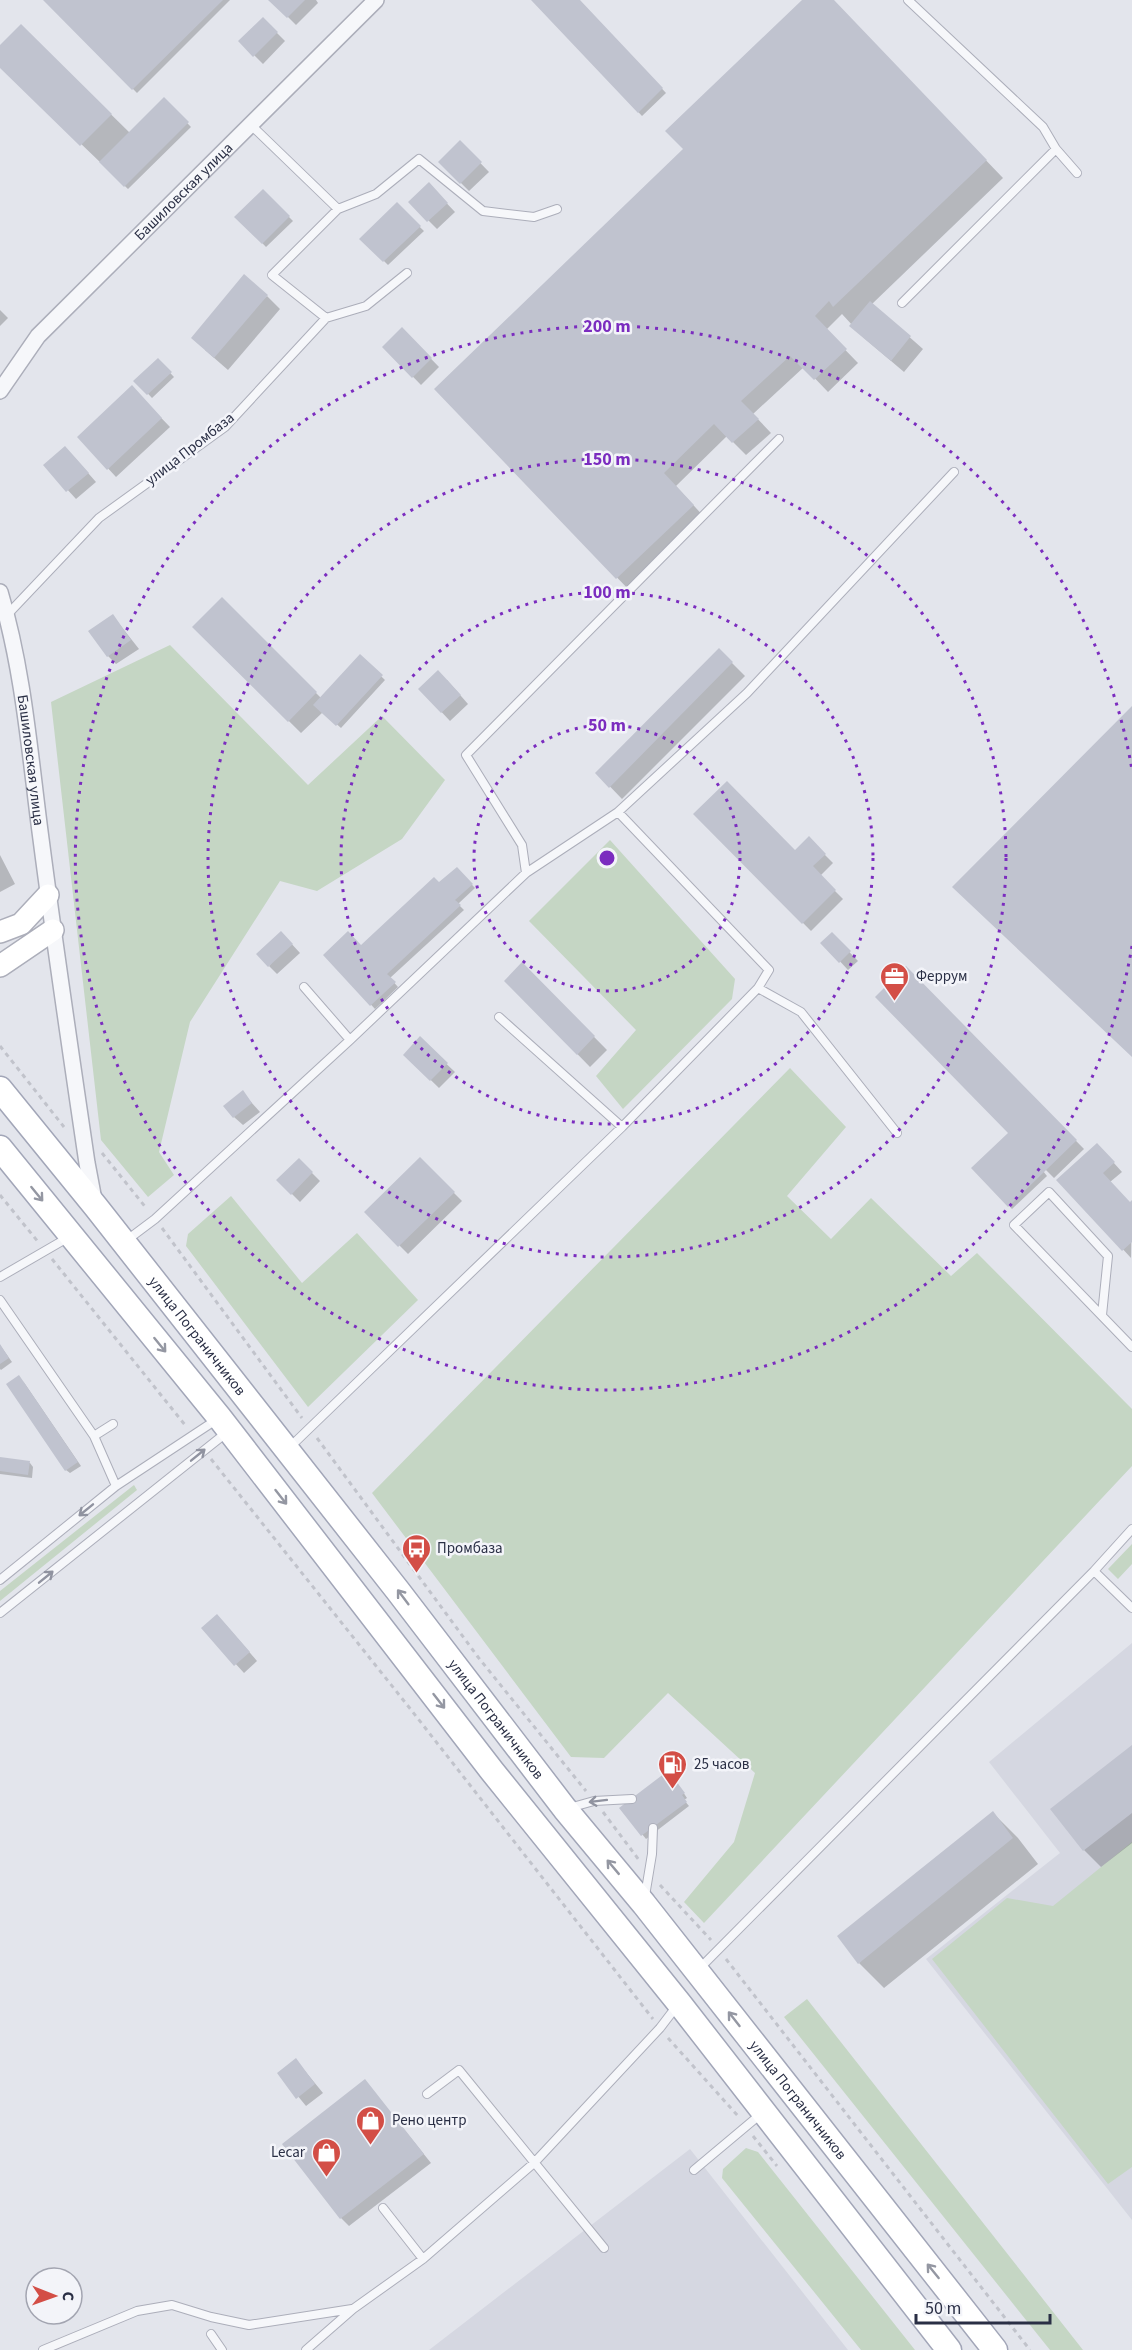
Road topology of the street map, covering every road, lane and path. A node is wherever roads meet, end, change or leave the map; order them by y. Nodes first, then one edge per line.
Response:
1 (376, 0) edge
2 (908, 0) edge
3 (250, 125) junction
4 (1056, 149) junction
5 (1077, 173) dead end
6 (338, 209) junction
7 (557, 209) dead end
8 (407, 273) dead end
9 (902, 303) dead end
10 (326, 318) junction
11 (0, 391) edge
12 (779, 439) dead end
13 (954, 472) dead end
14 (0, 592) edge
15 (7, 615) junction
16 (618, 812) junction
17 (526, 873) junction
18 (48, 895) junction
19 (53, 930) junction
20 (0, 932) edge
21 (0, 966) edge
22 (304, 987) dead end
23 (758, 988) junction
24 (499, 1017) dead end
25 (350, 1040) junction
26 (0, 1046) edge
27 (0, 1089) edge
28 (622, 1126) junction
29 (897, 1133) dead end
30 (83, 1139) junction
31 (0, 1148) edge
32 (0, 1195) edge
33 (96, 1207) junction
34 (155, 1219) junction
35 (71, 1236) junction
36 (124, 1242) junction
37 (45, 1251) junction
38 (0, 1277) edge
39 (0, 1300) edge
40 (1102, 1315) junction
41 (1132, 1347) edge
42 (113, 1424) dead end
43 (224, 1424) junction
44 (309, 1428) junction
45 (94, 1436) junction
46 (194, 1436) junction
47 (204, 1450) junction
48 (287, 1450) junction
49 (116, 1485) junction
50 (1132, 1529) edge
51 (1094, 1571) junction
52 (0, 1580) edge
53 (1132, 1608) edge
54 (0, 1613) edge
55 (424, 1624) junction
56 (404, 1655) junction
57 (496, 1719) junction
58 (469, 1740) junction
59 (632, 1798) dead end
60 (594, 1800) junction
61 (565, 1809) junction
62 (653, 1828) dead end
63 (648, 1872) junction
64 (644, 1904) junction
65 (718, 1948) junction
66 (697, 1971) junction
67 (679, 2003) junction
68 (660, 2028) junction
69 (427, 2094) dead end
70 (754, 2120) junction
71 (534, 2163) junction
72 (694, 2170) dead end
73 (783, 2173) dead end
74 (382, 2208) dead end
75 (604, 2248) dead end
76 (423, 2259) junction
77 (353, 2309) junction
78 (210, 2334) dead end
79 (43, 2350) edge
80 (222, 2350) edge
81 (306, 2350) edge
82 (949, 2350) edge
83 (996, 2350) edge
84 (1029, 2350) edge

1 - 3 street, Башиловская улица
2 - 4 lane
3 - 6 lane
3 - 11 street, Башиловская улица
4 - 5 lane
4 - 9 lane
6 - 7 lane
6 - 10 lane
8 - 10 lane
10 - 15 lane, улица Промбаза
12 - 17 lane
13 - 16 lane
14 - 15 street, Башиловская улица
15 - 18 street, Башиловская улица
16 - 17 lane
16 - 23 lane
17 - 25 lane
18 - 19 street, Башиловская улица
18 - 20 main road
19 - 21 main road
19 - 30 street, Башиловская улица
22 - 25 lane
23 - 28 lane
23 - 29 lane
24 - 28 lane
25 - 34 lane
26 - 30 path
27 - 33 main road, улица Пограничников
28 - 44 lane
30 - 33 street, Башиловская улица
30 - 34 path
31 -> 35 main road
32 - 37 path
33 - 36 main road, улица Пограничников
34 - 36 lane
34 - 44 path
35 - 37 lane
35 -> 43 main road
36 - 48 main road, улица Пограничников
37 - 38 lane
37 - 46 path
39 - 45 lane
40 - 40 lane
40 - 41 lane
42 - 45 lane
43 - 46 lane
43 - 47 lane
43 -> 56 main road
44 - 48 lane
44 - 60 path
45 - 49 lane
46 - 49 lane
54 -> 47 lane
47 - 68 path
55 -> 48 main road, улица Пограничников
49 -> 52 lane
50 - 51 lane
51 - 53 lane
51 - 65 lane
55 - 56 main road
55 - 57 main road, улица Пограничников
56 -> 58 main road
57 - 58 main road
57 - 61 main road, улица Пограничников
58 - 67 main road
59 -> 60 lane
60 - 61 lane
60 - 63 path
64 -> 61 main road, улица Пограничников
62 - 63 lane
63 - 64 lane
63 - 65 path
64 - 66 main road, улица Пограничников
65 - 66 lane
65 - 84 path
83 -> 66 main road, улица Пограничников
67 - 68 lane
67 - 70 main road
68 - 70 path
68 - 71 lane
69 - 71 lane
70 - 72 lane
70 - 73 path
70 - 82 main road
71 - 75 lane
71 - 76 lane
74 - 76 lane
76 - 77 lane
77 - 79 lane
77 - 81 lane
78 - 80 lane

